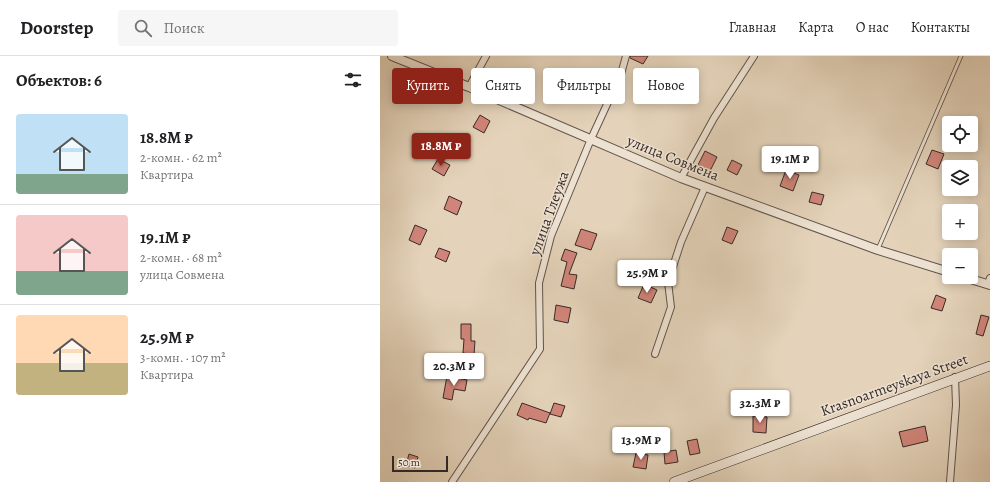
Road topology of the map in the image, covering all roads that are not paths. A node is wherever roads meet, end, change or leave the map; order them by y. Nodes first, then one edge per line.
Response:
1 (392, 56) edge
2 (486, 56) edge
3 (626, 56) edge
4 (754, 56) edge
5 (961, 56) edge
6 (470, 86) junction
7 (591, 139) junction
8 (681, 178) junction
9 (705, 187) junction
10 (878, 250) junction
11 (942, 270) edge
12 (978, 280) edge
13 (989, 283) edge
14 (655, 354) dead end
15 (990, 366) edge
16 (955, 377) junction
17 (452, 482) edge
18 (674, 482) edge
19 (950, 482) edge

1 - 6 street, улица Совмена
2 - 6 street
3 - 7 street, улица Тлеужа
4 - 8 street
5 - 10 lane
6 - 7 street, улица Совмена
7 - 8 street, улица Совмена
7 - 17 street, улица Тлеужа
8 - 9 street, улица Совмена
9 - 10 street, улица Совмена
9 - 14 street
10 - 11 street, улица Совмена
12 - 13 street
15 - 16 main road, Krasnoarmeyskaya Street
16 - 18 main road, Krasnoarmeyskaya Street
16 - 19 street

